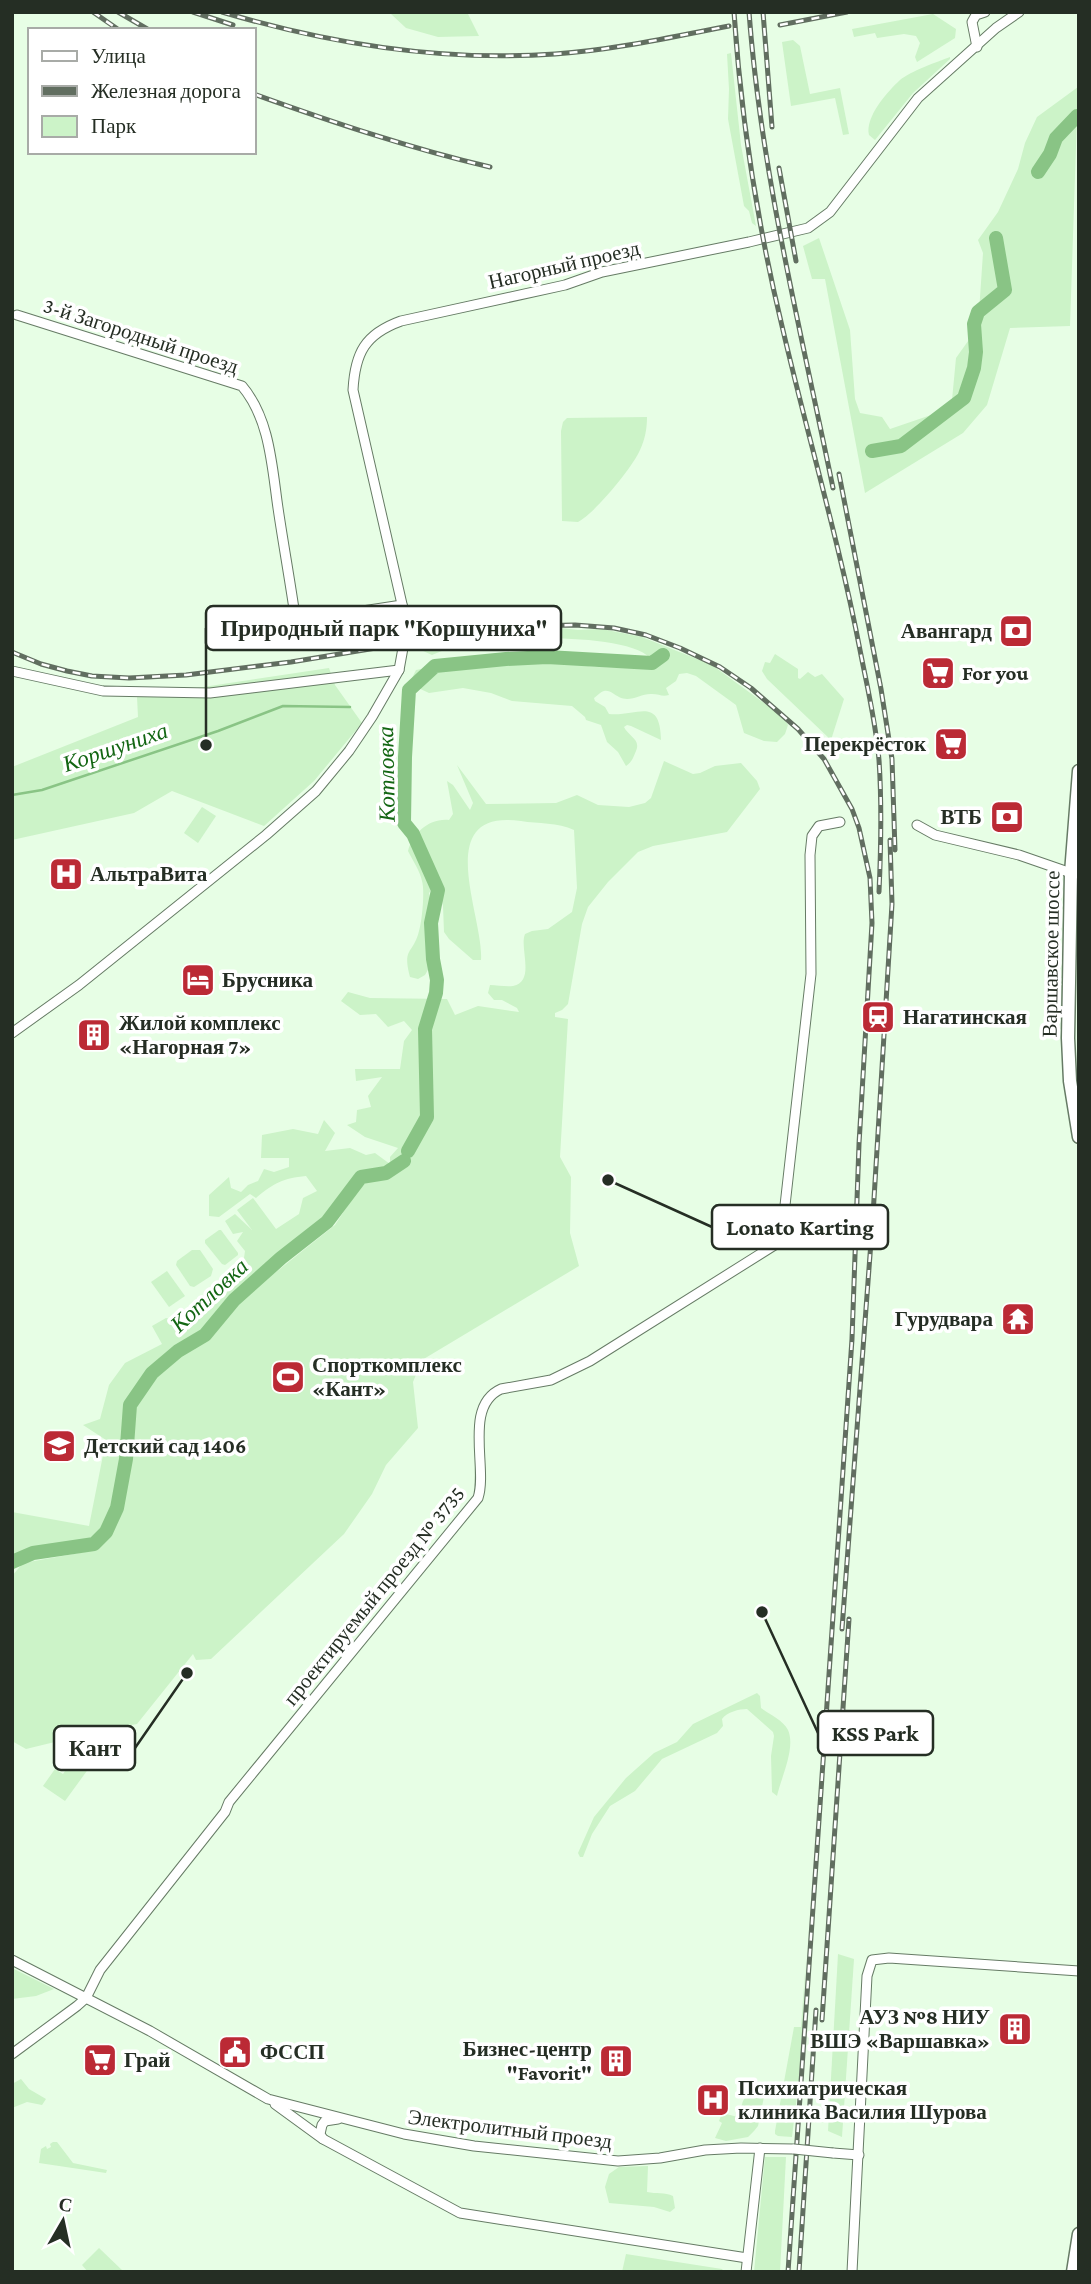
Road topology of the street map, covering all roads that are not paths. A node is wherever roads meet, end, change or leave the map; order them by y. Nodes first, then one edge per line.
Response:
1 (985, 12) edge
2 (1019, 12) edge
3 (977, 47) junction
4 (17, 315) dead end
5 (402, 605) junction
6 (399, 670) junction
7 (12, 671) edge
8 (1079, 771) edge
9 (840, 822) dead end
10 (917, 825) dead end
11 (1075, 874) edge
12 (12, 1033) edge
13 (1079, 1137) edge
14 (12, 1960) edge
15 (1079, 1972) edge
16 (86, 1998) junction
17 (12, 2054) edge
18 (268, 2099) junction
19 (341, 2119) junction
20 (323, 2139) junction
21 (760, 2148) junction
22 (859, 2155) junction
23 (1079, 2234) edge
24 (1077, 2258) edge
25 (747, 2259) junction
26 (746, 2272) edge
27 (852, 2272) edge
28 (1073, 2272) edge

1 - 3 street
2 - 3 street, Нагорный проезд
3 - 5 street, Нагорный проезд
4 - 5 street, 3-й Загородный проезд
5 - 6 street, Нагорный проезд
6 - 7 street
6 - 12 street, Нагорный проезд
8 - 11 main road, Варшавское шоссе
9 - 16 street, проектируемый проезд № 3735
10 - 11 street
11 - 13 main road, Варшавское шоссе
14 - 16 street, Электролитный проезд
15 - 22 street
16 - 17 street
16 - 18 street, Электролитный проезд
18 - 19 street, Электролитный проезд
18 - 20 street
19 - 20 street
19 - 21 street, Электролитный проезд
20 - 25 street
21 - 22 street, Электролитный проезд, bridge
21 - 25 street
22 - 27 street
23 - 24 main road
24 - 28 main road
25 - 26 street

